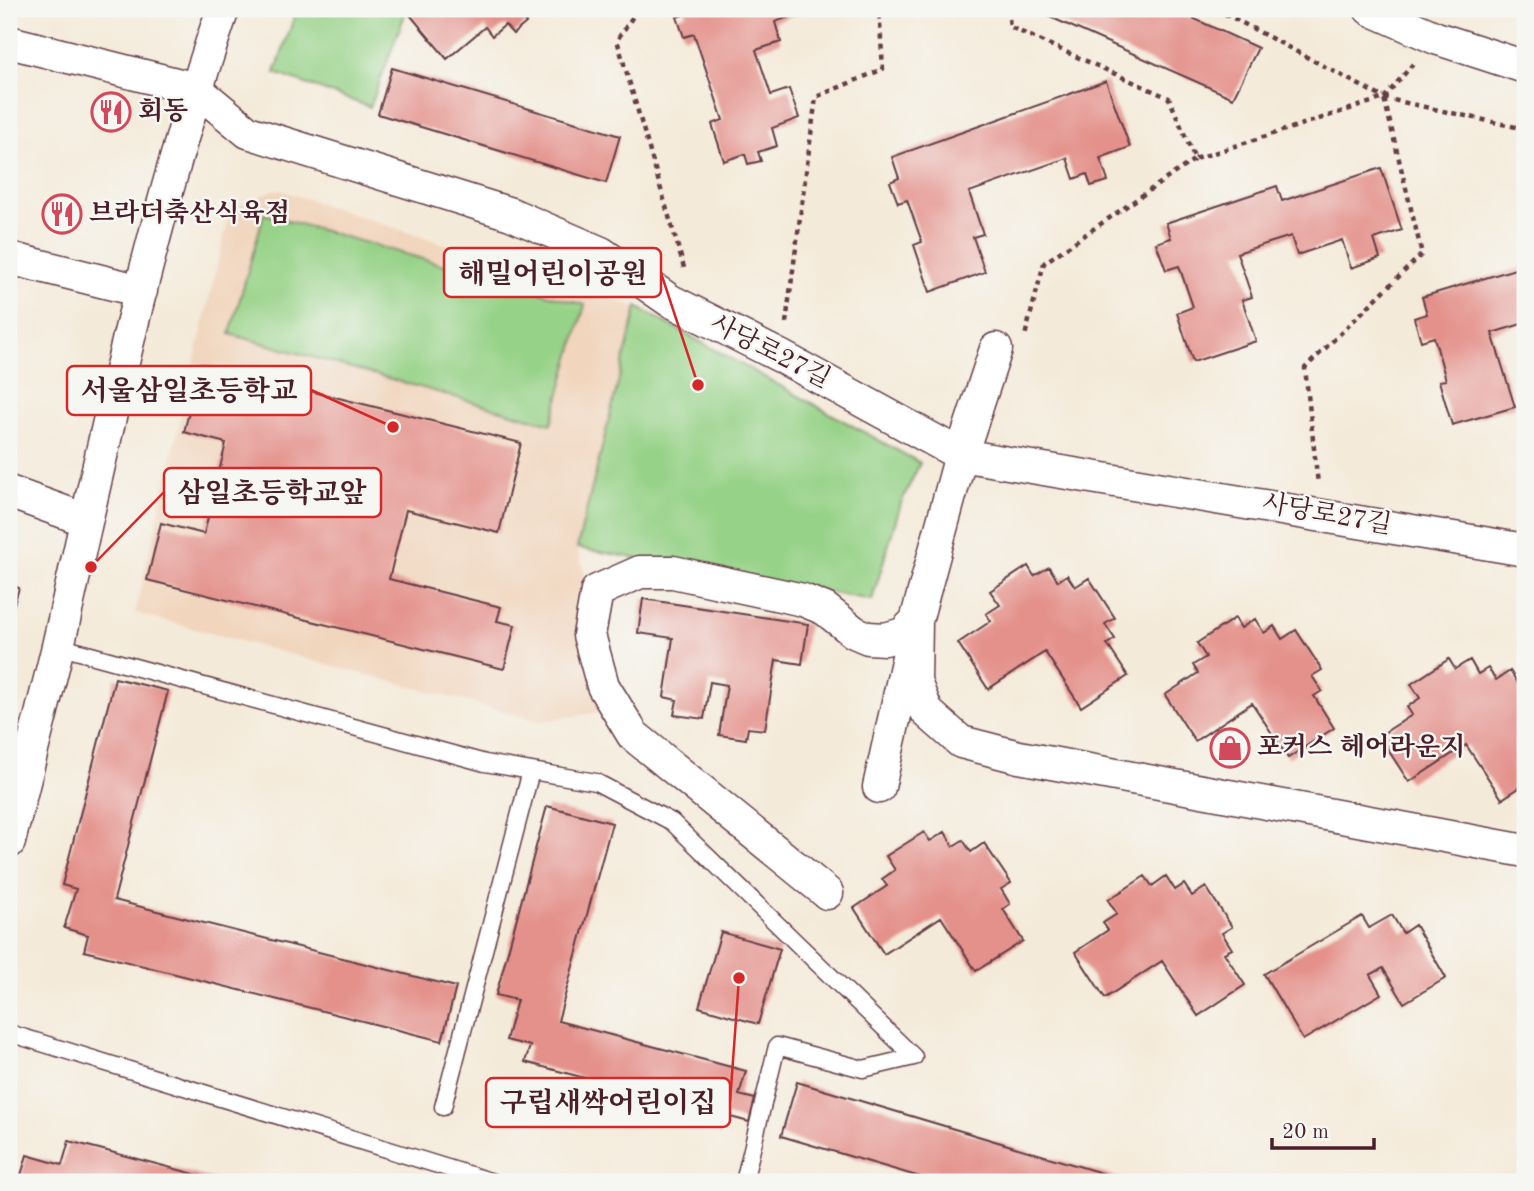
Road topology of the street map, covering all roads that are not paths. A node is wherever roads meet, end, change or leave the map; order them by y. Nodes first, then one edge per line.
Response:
1 (223, 9) edge
2 (1370, 9) edge
3 (9, 42) edge
4 (1525, 67) edge
5 (195, 89) junction
6 (9, 258) edge
7 (141, 291) junction
8 (1010, 345) road end
9 (961, 455) junction
10 (9, 492) edge
11 (86, 520) junction
12 (1525, 550) edge
13 (916, 621) junction
14 (58, 646) junction
15 (531, 771) junction
16 (878, 787) dead end
17 (9, 842) edge
18 (1525, 851) edge
19 (827, 893) dead end
20 (9, 1033) edge
21 (443, 1107) dead end
22 (493, 1182) edge
23 (744, 1182) edge

1 - 5 street
2 - 4 street
3 - 5 street, 사당로27길
5 - 7 street
5 - 9 street, 사당로27길
6 - 7 street
7 - 11 street
8 - 9 street
9 - 12 street, 사당로27길
9 - 13 street
10 - 11 street
11 - 14 street
13 - 16 street
13 - 18 street
13 - 19 street
14 - 15 lane
14 - 17 street
15 - 21 lane
15 - 23 lane
20 - 22 lane

